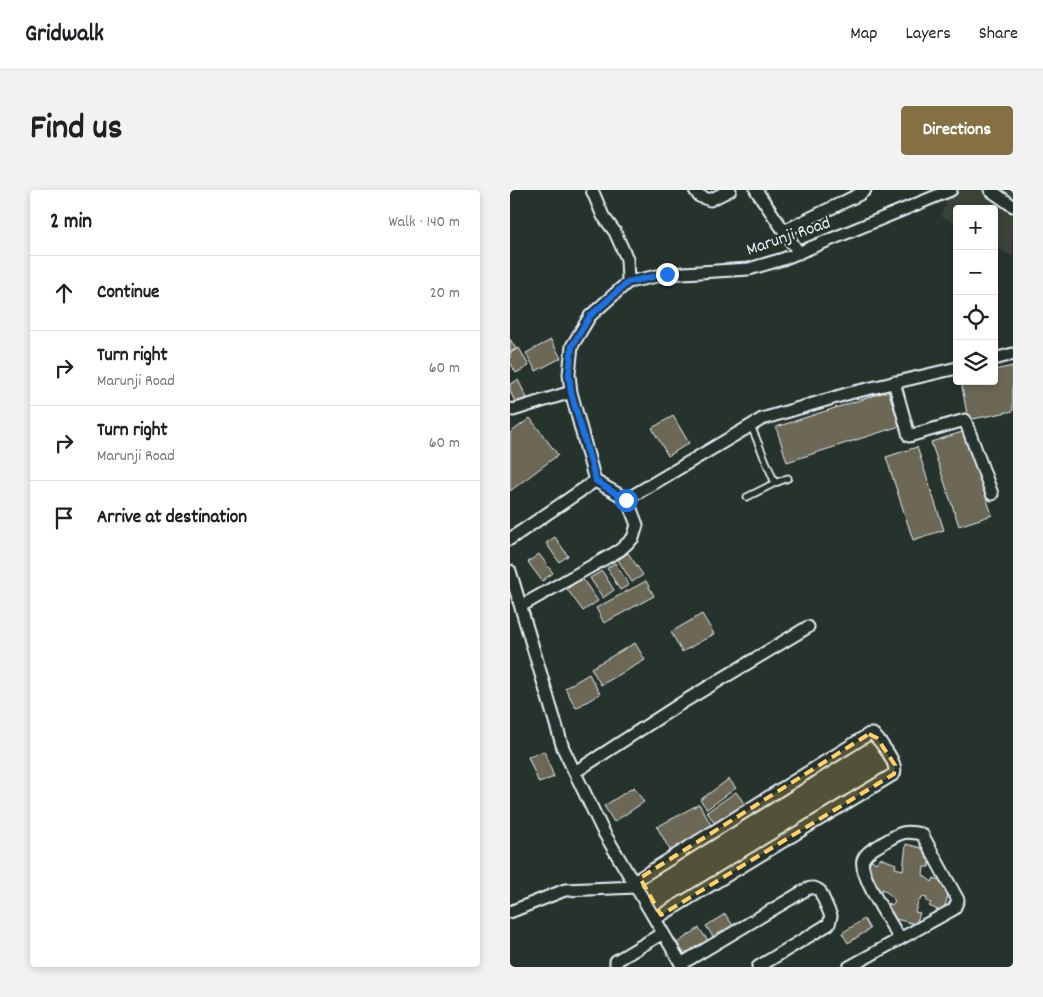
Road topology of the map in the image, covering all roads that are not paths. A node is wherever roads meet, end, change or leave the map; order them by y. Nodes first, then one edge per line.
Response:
1 (592, 190) edge
2 (695, 190) edge
3 (730, 190) edge
4 (756, 190) edge
5 (865, 190) edge
6 (951, 190) edge
7 (990, 190) edge
8 (1013, 206) edge
9 (784, 231) junction
10 (799, 253) junction
11 (628, 282) junction
12 (1013, 354) edge
13 (998, 358) edge
14 (953, 369) edge
15 (894, 382) junction
16 (571, 392) junction
17 (510, 409) edge
18 (751, 426) junction
19 (788, 478) dead end
20 (596, 481) junction
21 (775, 483) junction
22 (992, 494) dead end
23 (747, 497) dead end
24 (626, 500) junction
25 (510, 540) edge
26 (510, 571) edge
27 (521, 606) junction
28 (808, 627) dead end
29 (575, 772) junction
30 (636, 882) junction
31 (510, 912) edge
32 (658, 917) junction
33 (663, 933) junction
34 (900, 939) junction
35 (688, 964) edge
36 (616, 967) edge
37 (758, 967) edge
38 (849, 967) edge

1 - 11 street
2 - 3 street
4 - 9 street
5 - 9 street
6 - 10 street, Marunji Road
7 - 8 street
9 - 10 street
10 - 11 street, Marunji Road
11 - 16 street
12 - 13 street
14 - 15 street
15 - 18 street
15 - 22 street
16 - 17 street
16 - 20 street
18 - 21 lane
18 - 24 street
19 - 21 lane
20 - 24 street
20 - 25 street
21 - 23 lane
24 - 27 street
26 - 27 street
27 - 29 street
28 - 29 street
29 - 30 street
30 - 31 street
30 - 32 street
30 - 32 street
32 - 33 street
33 - 35 street
33 - 36 street
34 - 34 street
34 - 38 street
35 - 37 street

